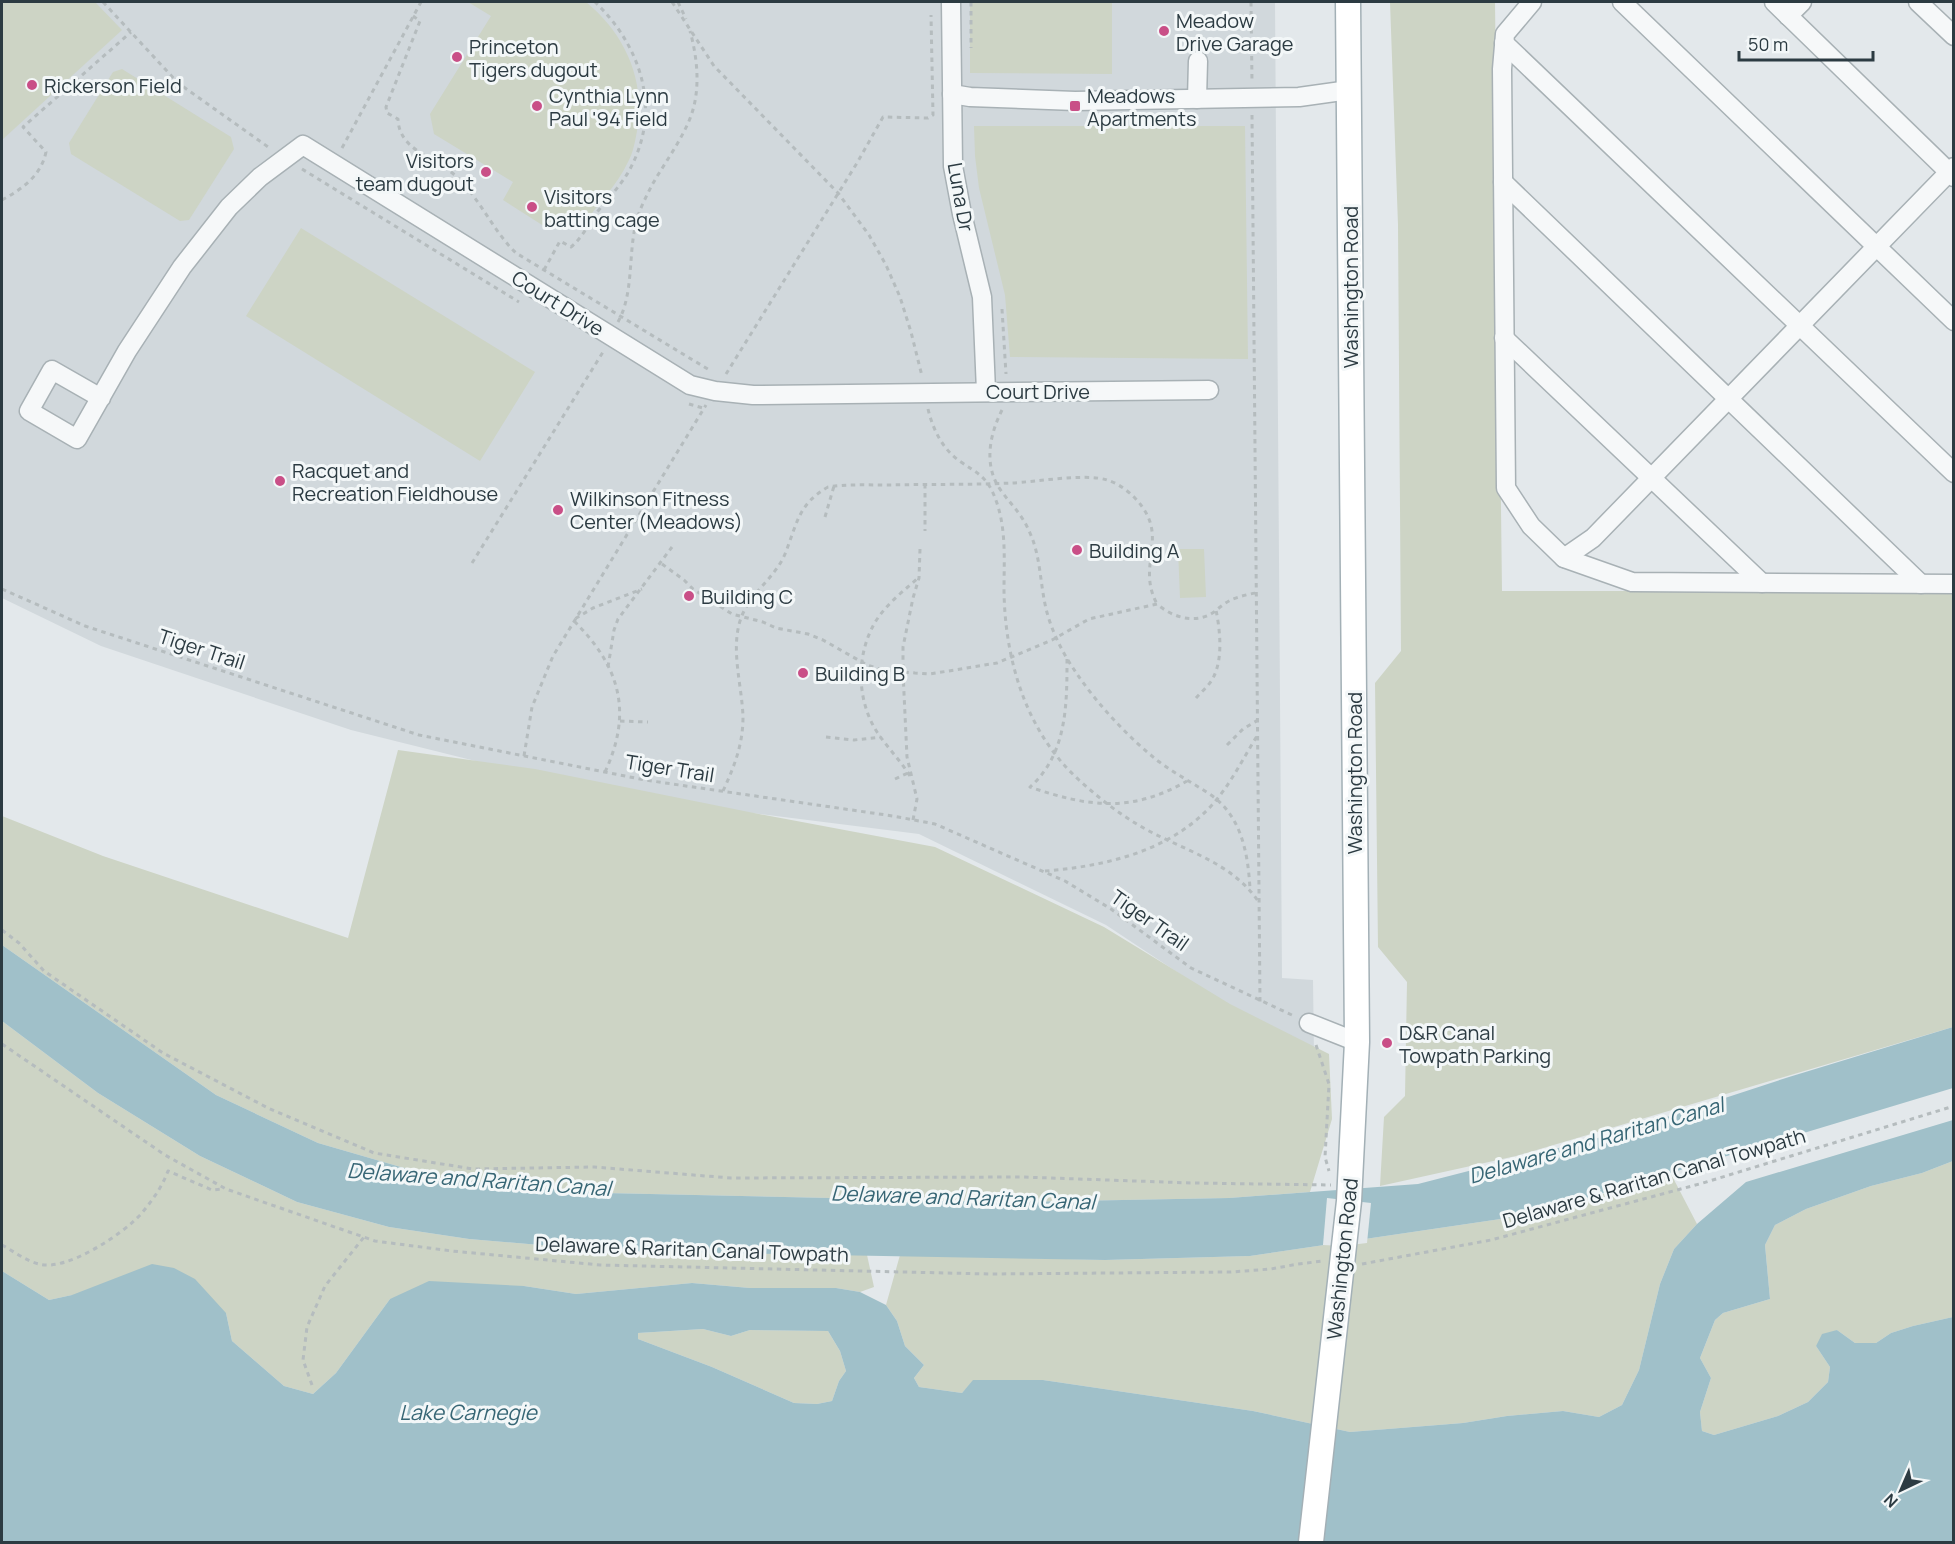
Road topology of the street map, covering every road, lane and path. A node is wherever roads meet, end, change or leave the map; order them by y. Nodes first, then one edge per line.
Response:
1 (421, 2) edge
2 (595, 2) edge
3 (672, 2) edge
4 (678, 2) edge
5 (951, 2) edge
6 (971, 2) edge
7 (1251, 2) edge
8 (1348, 2) edge
9 (1532, 2) edge
10 (1622, 2) edge
11 (1774, 2) edge
12 (1802, 2) edge
13 (1918, 2) edge
14 (932, 12) dead end
15 (413, 16) junction
16 (1788, 16) junction
17 (689, 27) junction
18 (131, 32) dead end
19 (1953, 36) edge
20 (1504, 43) junction
21 (971, 53) dead end
22 (1198, 62) dead end
23 (1348, 90) junction
24 (952, 94) junction
25 (1252, 98) junction
26 (1197, 99) junction
27 (334, 164) junction
28 (1952, 172) edge
29 (1503, 182) junction
30 (323, 183) dead end
31 (838, 193) junction
32 (2, 200) edge
33 (1876, 247) junction
34 (544, 270) junction
35 (1002, 303) dead end
36 (621, 317) junction
37 (1953, 321) edge
38 (1799, 326) junction
39 (611, 336) junction
40 (1504, 338) junction
41 (719, 385) junction
42 (1209, 390) dead end
43 (986, 391) junction
44 (1006, 391) junction
45 (925, 392) junction
46 (100, 398) junction
47 (1728, 399) junction
48 (1953, 473) edge
49 (1650, 479) junction
50 (987, 483) junction
51 (997, 483) junction
52 (925, 484) junction
53 (834, 486) junction
54 (825, 517) dead end
55 (925, 531) dead end
56 (672, 547) dead end
57 (920, 549) dead end
58 (1564, 558) junction
59 (472, 563) dead end
60 (662, 564) junction
61 (919, 578) junction
62 (1762, 583) junction
63 (1921, 584) junction
64 (1953, 584) edge
65 (2, 589) edge
66 (642, 589) junction
67 (1256, 593) junction
68 (1157, 604) junction
69 (1216, 610) junction
70 (742, 617) junction
71 (573, 620) junction
72 (1056, 637) junction
73 (1010, 658) junction
74 (1067, 658) junction
75 (861, 662) junction
76 (608, 668) junction
77 (903, 672) junction
78 (1196, 698) dead end
79 (1258, 720) junction
80 (620, 721) junction
81 (648, 722) dead end
82 (1258, 734) junction
83 (826, 737) dead end
84 (881, 737) junction
85 (1227, 745) dead end
86 (1054, 753) junction
87 (524, 756) junction
88 (605, 772) junction
89 (908, 773) junction
90 (911, 777) junction
91 (895, 779) dead end
92 (1187, 781) junction
93 (723, 791) junction
94 (1217, 800) junction
95 (1106, 804) junction
96 (913, 820) junction
97 (1168, 839) junction
98 (1043, 871) junction
99 (1251, 890) junction
100 (1258, 902) junction
101 (2, 930) edge
102 (1260, 1002) junction
103 (1309, 1023) junction
104 (1357, 1042) junction
105 (2, 1044) edge
106 (1953, 1106) edge
107 (226, 1189) junction
108 (364, 1237) junction
109 (2, 1245) edge
110 (1325, 1261) dead end
111 (1359, 1265) dead end
112 (312, 1384) dead end
113 (1311, 1542) edge

1 - 15 path
2 - 34 path
3 - 17 path
4 - 17 path
5 - 24 street, Luna Dr
6 - 21 path
7 - 25 path
8 - 23 main road, Washington Road
9 - 20 street
10 - 33 street
11 - 16 street
12 - 16 street
13 - 19 street
14 - 31 path
15 - 27 path
15 - 34 path
16 - 28 street
17 - 31 path
17 - 36 path
18 - 32 path
20 - 29 street
20 - 38 street
22 - 26 street
23 - 25 street
23 - 104 main road, Washington Road
24 - 26 street
24 - 43 street, Luna Dr
25 - 26 street
25 - 67 path
27 - 30 path
27 - 39 street, Court Drive
27 - 46 street, Court Drive
28 - 33 street
29 - 40 street
29 - 47 street
31 - 41 path
31 - 45 path
33 - 37 street
33 - 38 street
34 - 36 path
35 - 44 path
36 - 39 path
36 - 41 path
38 - 47 street
38 - 48 street
39 - 41 street, Court Drive
39 - 59 path
40 - 49 street
40 - 58 street
41 - 45 street, Court Drive
41 - 71 path
42 - 44 street, Court Drive
43 - 44 street, Court Drive
43 - 45 street, Court Drive
44 - 51 path
45 - 50 path
46 - 46 street, Court Drive
47 - 49 street
47 - 63 street
49 - 58 street
49 - 62 street
50 - 51 path
50 - 52 path
50 - 73 path
51 - 68 path
51 - 72 path
52 - 53 path
52 - 55 path
53 - 54 path
53 - 70 path
56 - 60 path
57 - 61 path
58 - 62 street
60 - 66 path
60 - 70 path
61 - 75 path
61 - 77 path
62 - 63 street
63 - 64 street
65 - 87 path, Tiger Trail
66 - 71 path
66 - 76 path
67 - 69 path
67 - 79 path
68 - 69 path
68 - 72 path
69 - 78 path
70 - 75 path
70 - 93 path
71 - 76 path
71 - 87 path
72 - 73 path
72 - 74 path
73 - 77 path
73 - 86 path
74 - 86 path
74 - 92 path
75 - 77 path
75 - 84 path
76 - 80 path
77 - 90 path
79 - 82 path
79 - 85 path
80 - 81 path
80 - 88 path
82 - 94 path
82 - 100 path
83 - 84 path
84 - 89 path
86 - 95 path
86 - 95 path
87 - 88 path, Tiger Trail
88 - 93 path, Tiger Trail
89 - 90 path
89 - 91 path
90 - 96 path
92 - 94 path
92 - 95 path
93 - 96 path, Tiger Trail
94 - 97 path
94 - 99 path
95 - 97 path
96 - 98 path, Tiger Trail
97 - 98 path
97 - 99 path
98 - 102 path, Tiger Trail
99 - 100 path
100 - 102 path
101 - 103 path
102 - 103 path, Tiger Trail
103 - 104 street
104 - 113 main road, Washington Road
105 - 107 path, Delaware & Raritan Canal Towpath
106 - 111 path, Delaware & Raritan Canal Towpath
107 - 108 path, Delaware & Raritan Canal Towpath
107 - 109 path
108 - 110 path, Delaware & Raritan Canal Towpath
108 - 112 path

